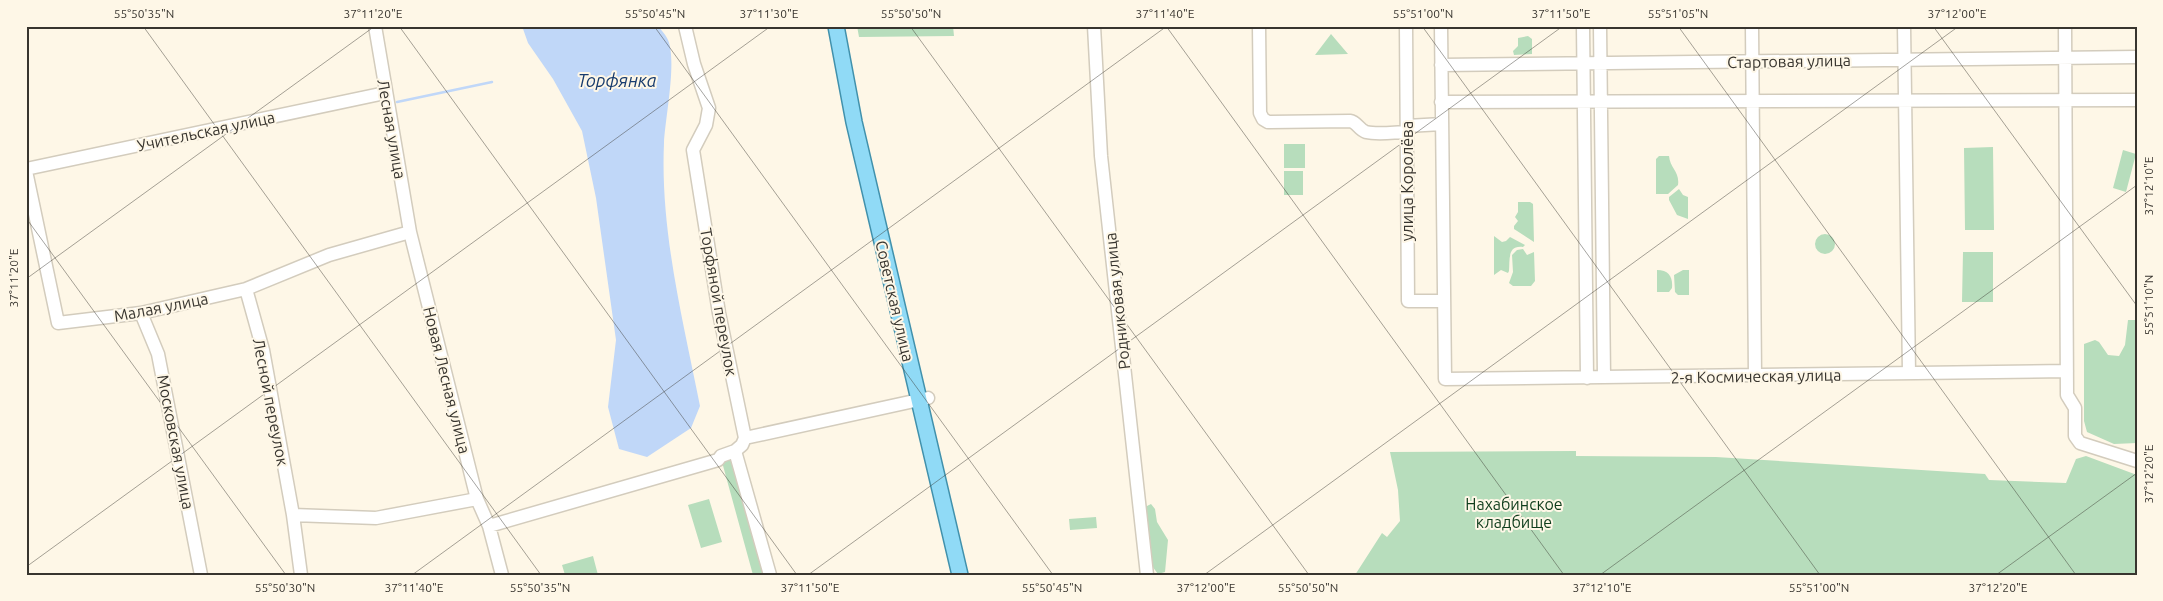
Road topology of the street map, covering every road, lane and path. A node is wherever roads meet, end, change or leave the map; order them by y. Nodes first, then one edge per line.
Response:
1 (375, 26) edge
2 (685, 26) edge
3 (836, 26) edge
4 (846, 26) edge
5 (1094, 26) edge
6 (1259, 26) edge
7 (1406, 26) edge
8 (1441, 26) edge
9 (1584, 26) edge
10 (1600, 26) edge
11 (1752, 26) edge
12 (1904, 26) edge
13 (2065, 26) edge
14 (2137, 57) edge
15 (2066, 58) junction
16 (1904, 60) junction
17 (1752, 61) junction
18 (1584, 63) junction
19 (1600, 63) junction
20 (1441, 65) junction
21 (385, 93) junction
22 (2066, 100) junction
23 (2137, 100) edge
24 (1752, 101) junction
25 (1905, 101) junction
26 (1441, 102) junction
27 (1584, 102) junction
28 (1601, 102) junction
29 (1442, 124) junction
30 (1407, 129) junction
31 (26, 170) edge
32 (410, 232) junction
33 (246, 289) junction
34 (1444, 301) junction
35 (141, 313) junction
36 (2067, 371) junction
37 (1909, 373) junction
38 (1755, 376) junction
39 (1604, 377) junction
40 (1587, 378) junction
41 (923, 399) junction
42 (746, 438) junction
43 (735, 451) junction
44 (2137, 461) edge
45 (477, 499) junction
46 (293, 516) junction
47 (489, 526) junction
48 (201, 575) edge
49 (301, 575) edge
50 (502, 575) edge
51 (770, 575) edge
52 (960, 575) edge
53 (970, 575) edge
54 (1147, 575) edge

1 - 21 street, Лесная улица
2 - 42 street, Торфяной переулок
3 - 41 main road, Советская улица
4 - 41 main road, Советская улица
5 - 54 street, Родниковая улица
6 - 30 street
7 - 30 street, улица Королёва
8 - 20 street
9 - 18 street
10 - 19 street
11 - 17 street
12 - 16 street
13 - 15 street
14 - 15 street, Стартовая улица
15 - 16 street, Стартовая улица
15 - 22 street
16 - 17 street, Стартовая улица
16 - 25 street
17 - 19 street, Стартовая улица
17 - 24 street
18 - 19 street, Стартовая улица
18 - 20 street, Стартовая улица
18 - 27 street
19 - 28 street
20 - 26 street
21 - 31 street, Учительская улица
21 - 32 street, Лесная улица
22 - 23 street
22 - 25 street
22 - 36 street
24 - 25 street
24 - 28 street
24 - 38 street
25 - 37 street
26 - 27 street
26 - 29 street
27 - 28 street
27 - 40 street
28 - 39 street
29 - 30 street
29 - 34 street
30 - 34 street, улица Королёва
31 - 35 street, Малая улица
32 - 33 street, Малая улица
32 - 45 street, Новая Лесная улица
33 - 35 street, Малая улица
33 - 46 street, Лесной переулок
34 - 40 street, 2-я Космическая улица
35 - 48 street, Московская улица
36 - 37 street, 2-я Космическая улица
36 - 44 street
37 - 38 street, 2-я Космическая улица
38 - 39 street, 2-я Космическая улица
39 - 40 street, 2-я Космическая улица
41 - 42 street
41 - 52 main road, Советская улица
41 - 53 main road, Советская улица
42 - 43 street
43 - 47 street
43 - 51 street
45 - 46 street
45 - 47 street, Новая Лесная улица
46 - 49 street, Лесной переулок
47 - 50 street, Новая Лесная улица

